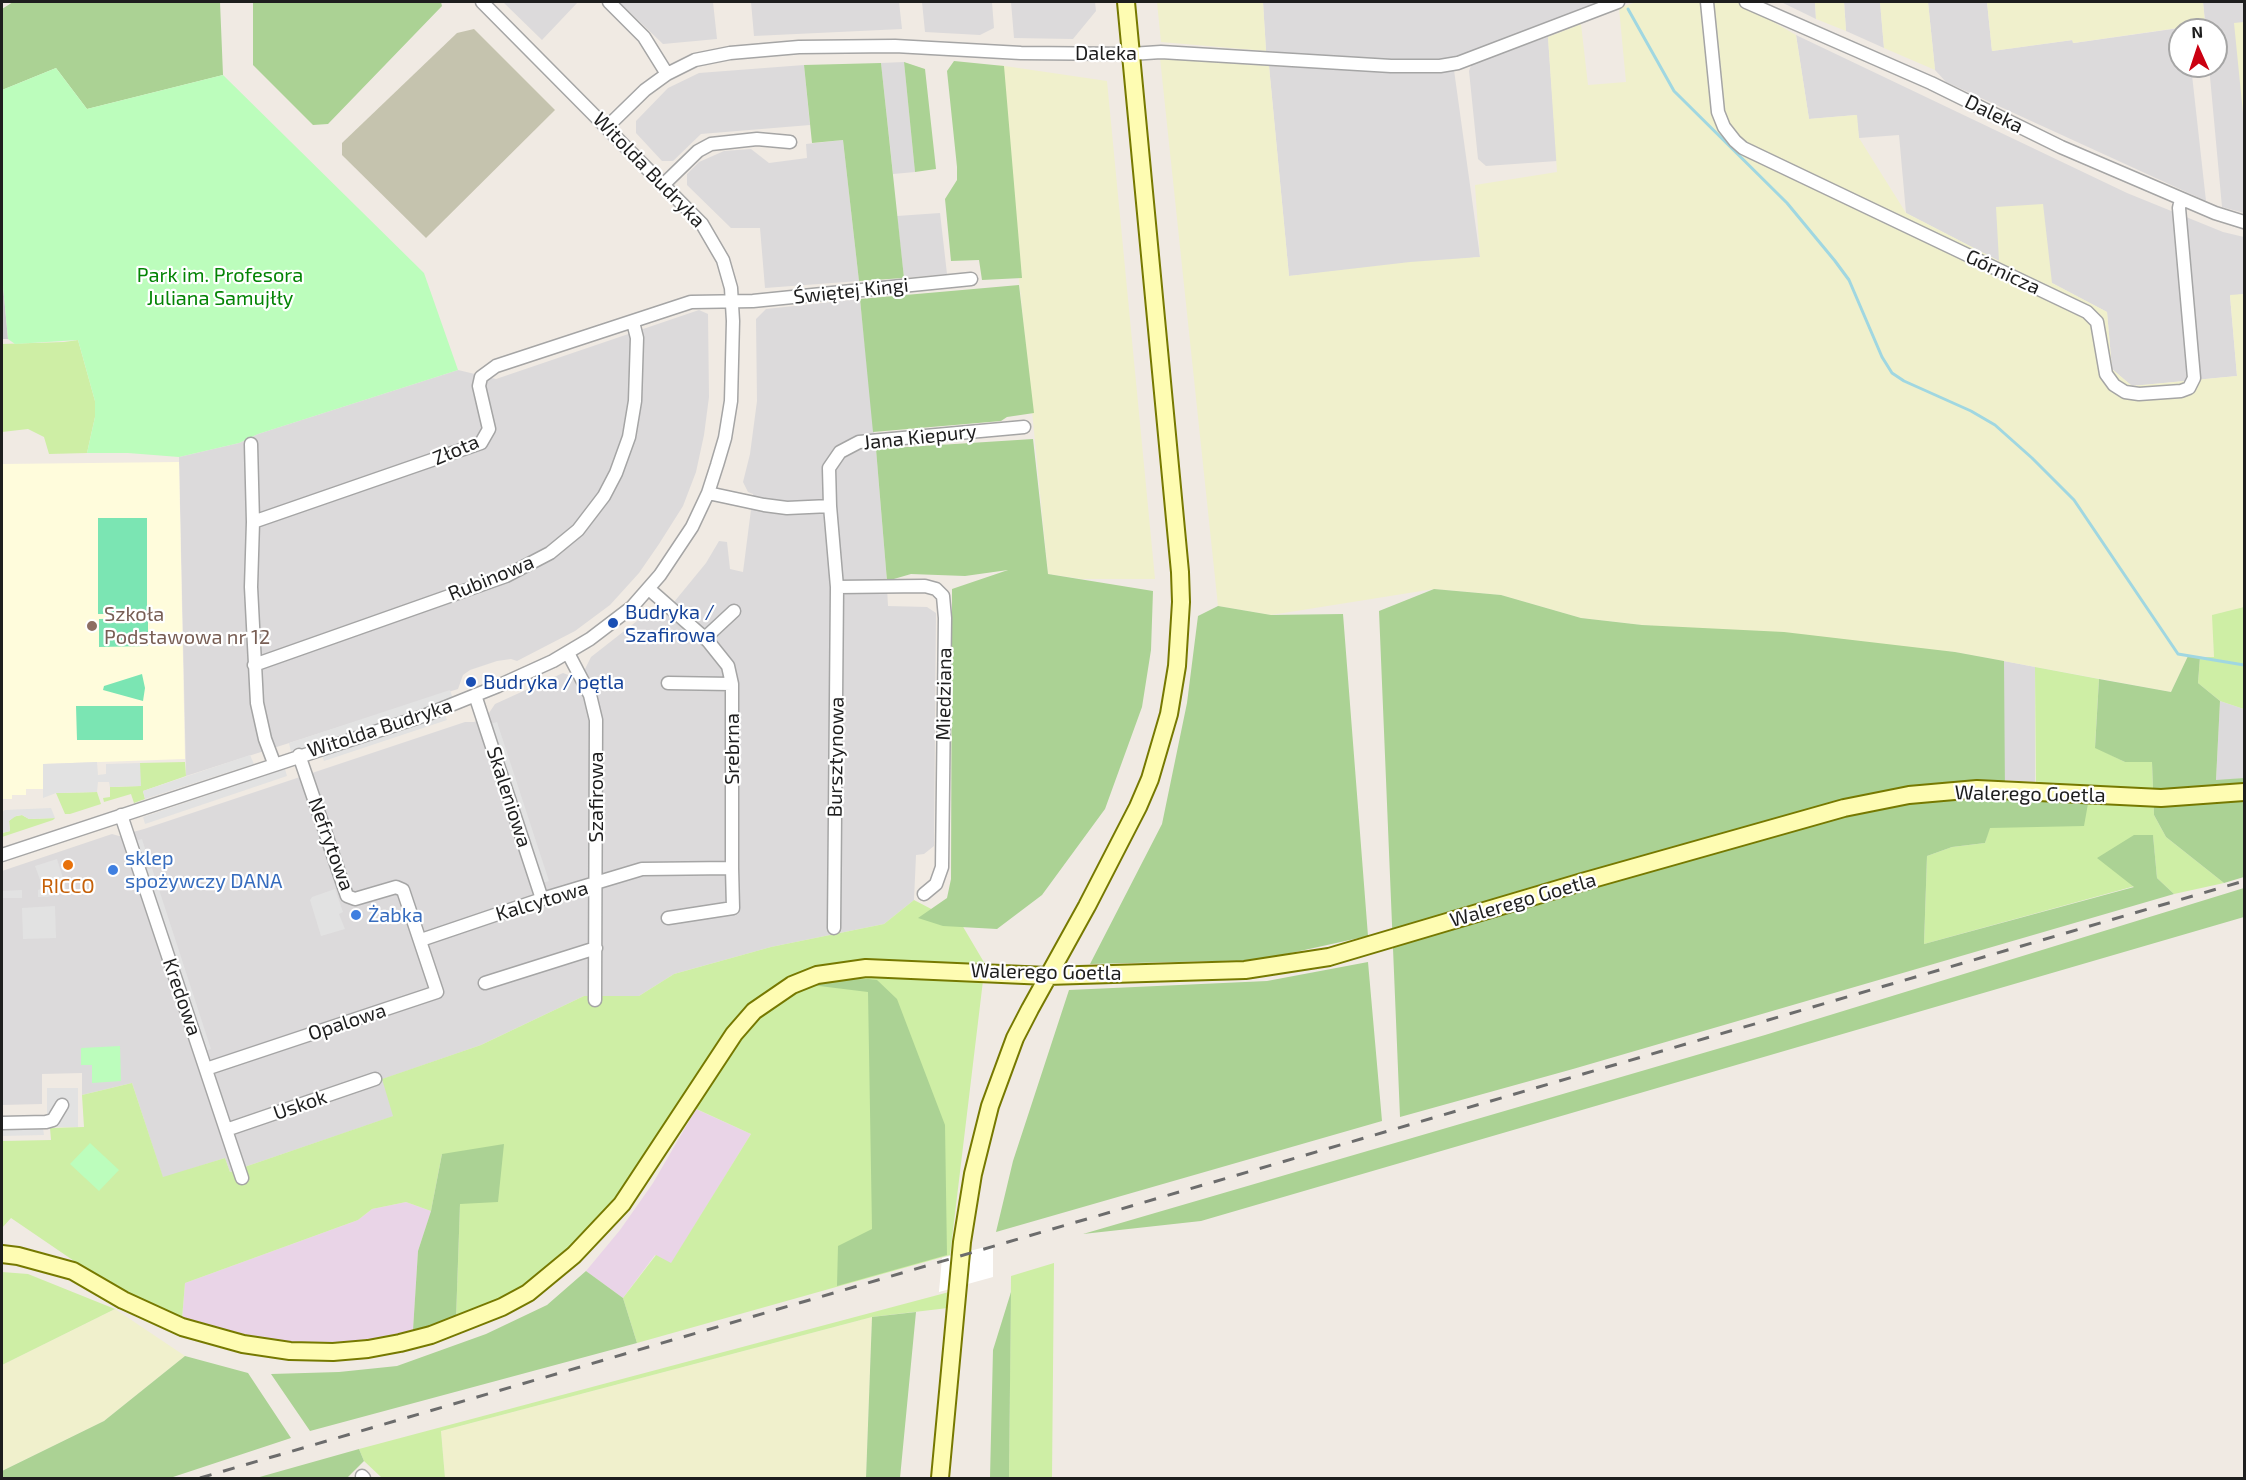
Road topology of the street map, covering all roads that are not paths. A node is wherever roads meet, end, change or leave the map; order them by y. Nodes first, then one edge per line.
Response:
1 (482, 2) edge
2 (609, 2) edge
3 (1126, 2) edge
4 (1618, 2) edge
5 (1707, 2) edge
6 (1746, 2) edge
7 (1131, 54) junction
8 (667, 74) junction
9 (607, 127) junction
10 (790, 142) dead end
11 (664, 184) junction
12 (2181, 199) junction
13 (2244, 222) edge
14 (971, 279) dead end
15 (731, 300) junction
16 (633, 322) junction
17 (1024, 427) dead end
18 (251, 444) dead end
19 (708, 493) junction
20 (830, 507) junction
21 (253, 522) junction
22 (837, 587) junction
23 (649, 589) junction
24 (734, 611) dead end
25 (705, 638) junction
26 (568, 653) junction
27 (254, 665) junction
28 (668, 683) dead end
29 (732, 684) junction
30 (475, 695) junction
31 (299, 755) junction
32 (274, 764) junction
33 (2244, 792) edge
34 (121, 815) junction
35 (2, 855) edge
36 (732, 868) junction
37 (596, 884) junction
38 (924, 894) dead end
39 (542, 899) junction
40 (668, 918) dead end
41 (834, 928) dead end
42 (421, 940) junction
43 (596, 948) junction
44 (1047, 976) junction
45 (485, 983) dead end
46 (595, 1000) dead end
47 (206, 1069) junction
48 (375, 1079) dead end
49 (62, 1105) dead end
50 (2, 1123) edge
51 (226, 1130) junction
52 (242, 1178) dead end
53 (2, 1254) edge
54 (940, 1479) edge

1 - 9 street, Witolda Budryka
2 - 8 street
3 - 7 street
4 - 7 street, Daleka
5 - 12 street, Górnicza
6 - 12 street, Daleka
7 - 8 street, Daleka
7 - 44 street
8 - 9 street, Daleka
9 - 11 street, Witolda Budryka
10 - 11 street
11 - 15 street, Witolda Budryka
12 - 13 street, Daleka
14 - 15 street, Świętej Kingi
15 - 16 street, Złota
15 - 19 street, Witolda Budryka
16 - 21 street, Złota
16 - 27 street, Rubinowa
17 - 20 street, Jana Kiepury
18 - 21 street
19 - 20 street
19 - 23 street, Witolda Budryka
20 - 22 street, Jana Kiepury
21 - 27 street
22 - 38 street, Miedziana
22 - 41 street, Bursztynowa
23 - 25 street, Srebrna
23 - 26 street, Witolda Budryka
24 - 25 street
25 - 29 street, Srebrna
26 - 30 street, Witolda Budryka
26 - 37 street, Szafirowa
27 - 32 street
28 - 29 street
29 - 36 street, Srebrna
30 - 31 street, Witolda Budryka
30 - 39 street, Skaleniowa
31 - 32 street, Witolda Budryka
31 - 42 street, Nefrytowa
32 - 34 street, Witolda Budryka
33 - 44 street, Walerego Goetla
34 - 35 street, Witolda Budryka
34 - 47 street, Kredowa
36 - 37 street, Kalcytowa
36 - 40 street, Srebrna
37 - 39 street, Kalcytowa
37 - 43 street, Szafirowa
39 - 42 street, Kalcytowa
42 - 47 street, Opalowa
43 - 45 street
43 - 46 street, Szafirowa
44 - 53 street, Walerego Goetla
44 - 54 street
47 - 51 street, Kredowa
48 - 51 street, Uskok
49 - 50 street
51 - 52 street, Kredowa

